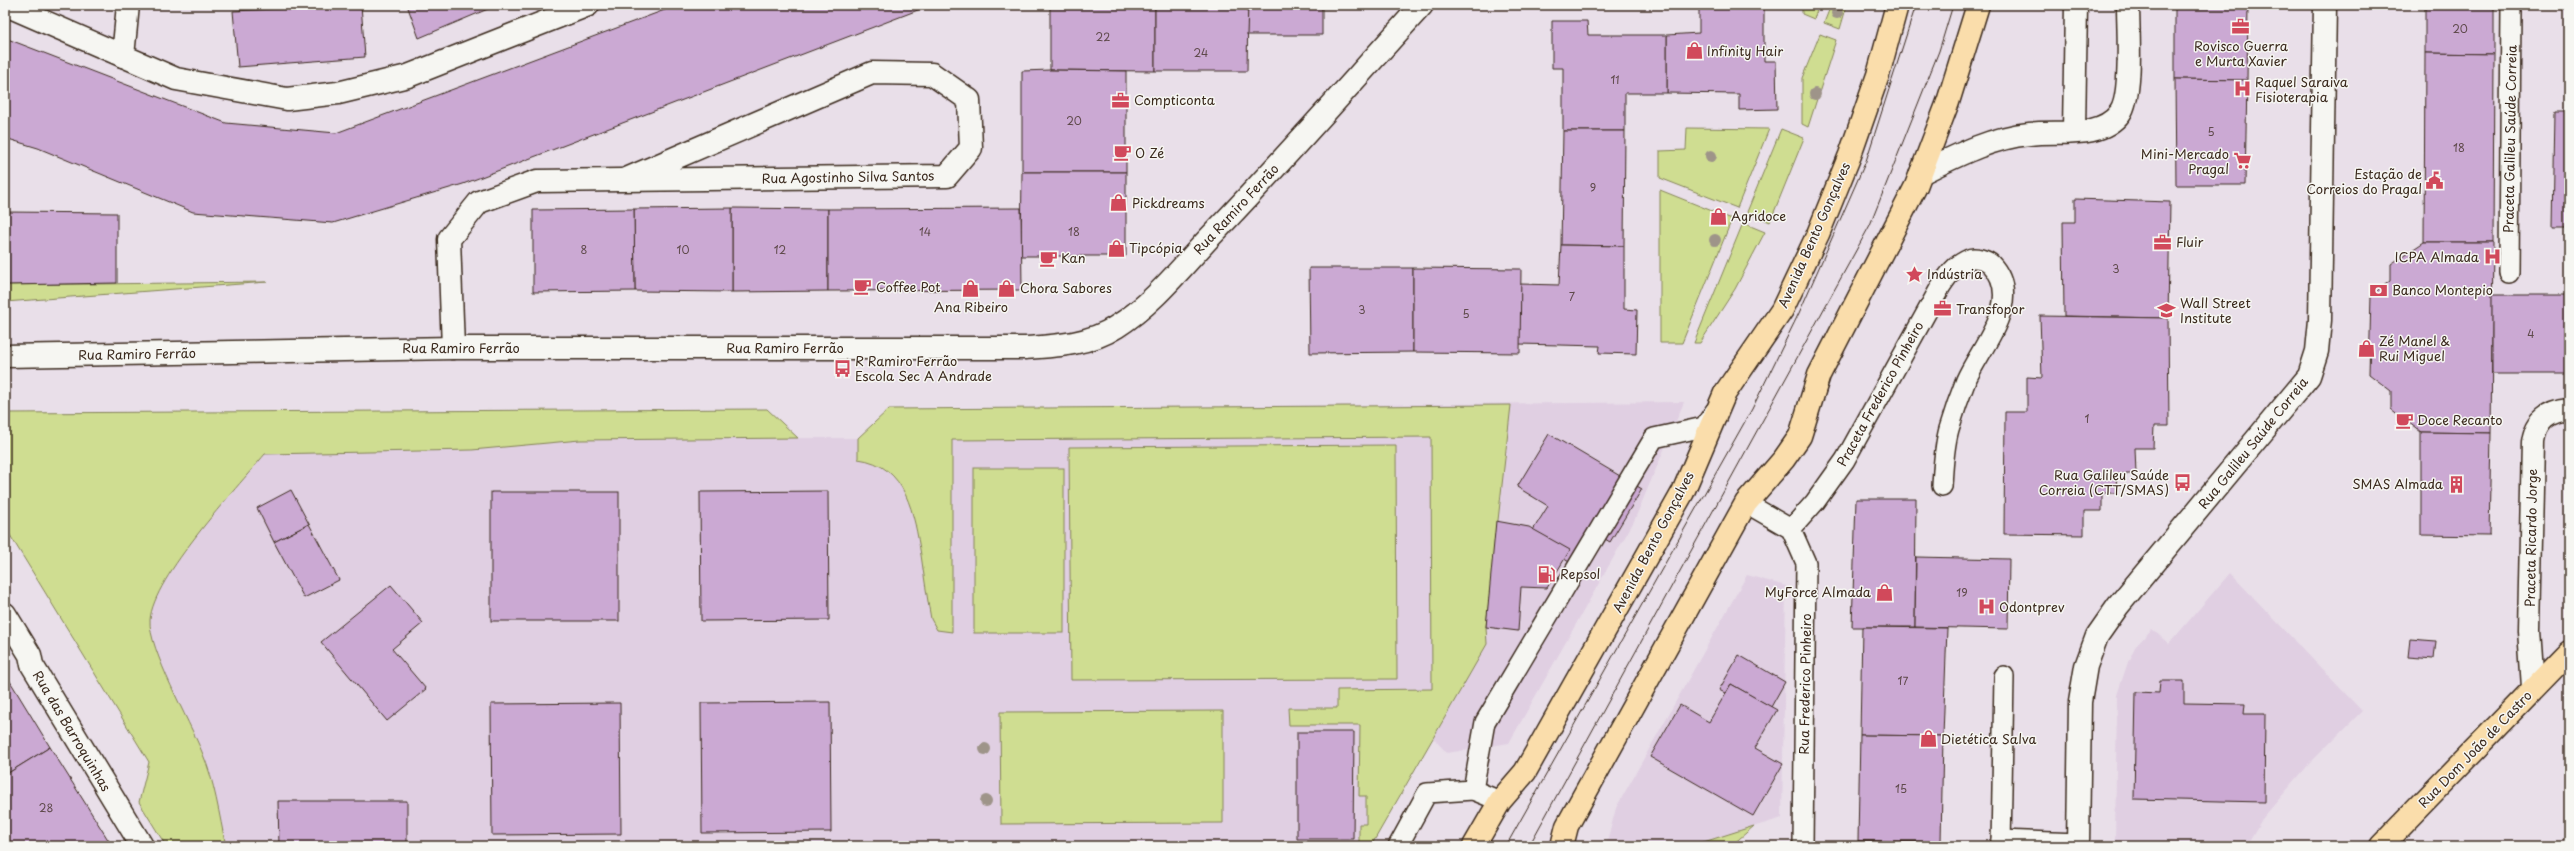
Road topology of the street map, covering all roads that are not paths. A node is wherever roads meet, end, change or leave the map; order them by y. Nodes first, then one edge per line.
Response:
1 (6, 5) edge
2 (128, 5) edge
3 (562, 5) edge
4 (588, 5) edge
5 (1422, 5) edge
6 (1897, 5) edge
7 (1978, 5) edge
8 (2076, 5) edge
9 (2128, 5) edge
10 (2325, 5) edge
11 (2511, 5) edge
12 (544, 22) junction
13 (123, 56) junction
14 (2074, 131) junction
15 (1921, 173) junction
16 (624, 180) junction
17 (2509, 273) dead end
18 (454, 348) junction
19 (5, 356) edge
20 (1718, 407) junction
21 (2569, 410) edge
22 (1942, 486) dead end
23 (1746, 503) junction
24 (1791, 529) junction
25 (5, 614) edge
26 (2569, 652) edge
27 (2004, 676) dead end
28 (2533, 688) junction
29 (1473, 790) junction
30 (1500, 801) junction
31 (2001, 843) edge
32 (2078, 844) edge
33 (142, 846) edge
34 (1398, 846) edge
35 (1474, 846) edge
36 (1562, 846) edge
37 (1803, 846) edge
38 (2381, 846) edge

1 - 13 street
2 - 13 street
3 - 12 street
4 - 12 street
5 - 18 street, Rua Ramiro Ferrão
6 - 20 main road, Avenida Bento Gonçalves
7 - 15 main road
8 - 14 street
9 - 14 street
10 - 32 street, Rua Galileu Saúde Correia
11 - 17 lane, Praceta Galileu Saúde Correia
12 - 13 street
14 - 15 street
15 - 23 main road
16 - 16 street, Rua Agostinho Silva Santos
16 - 18 street, Rua Agostinho Silva Santos
18 - 19 street, Rua Ramiro Ferrão
20 - 29 lane
20 - 30 main road, Avenida Bento Gonçalves
21 - 28 street, Praceta Ricardo Jorge
22 - 24 lane, Praceta Frederico Pinheiro
23 - 24 lane
23 - 36 main road
24 - 37 lane, Rua Frederico Pinheiro
25 - 33 street, Rua das Barroquinhas
26 - 28 main road, Rua Dom João de Castro
27 - 31 lane
28 - 38 main road, Rua Dom João de Castro
29 - 30 lane
29 - 34 lane
30 - 35 main road, Avenida Bento Gonçalves
31 - 32 lane

